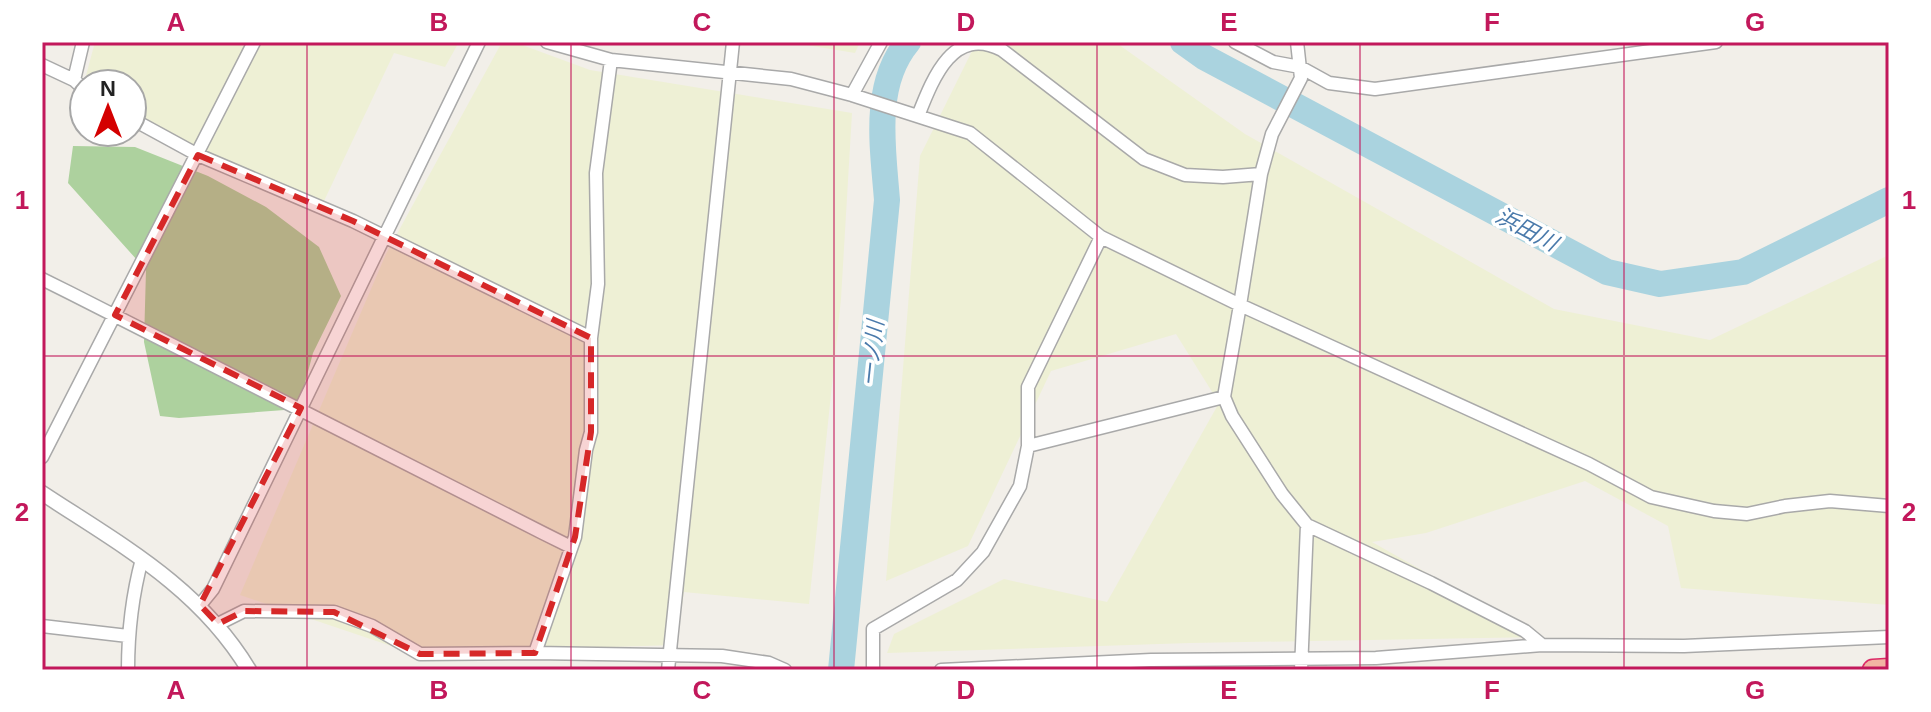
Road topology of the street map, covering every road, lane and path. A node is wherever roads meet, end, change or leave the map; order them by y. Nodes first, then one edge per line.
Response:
1 (83, 42) edge
2 (254, 42) edge
3 (479, 42) edge
4 (547, 42) edge
5 (733, 42) edge
6 (881, 42) edge
7 (1235, 42) edge
8 (1297, 42) edge
9 (1716, 42) edge
10 (611, 60) junction
11 (42, 65) edge
12 (81, 68) edge
13 (730, 71) junction
14 (1300, 73) junction
15 (68, 78) edge
16 (854, 96) junction
17 (913, 114) junction
18 (148, 128) edge
19 (198, 155) junction
20 (1261, 174) junction
21 (384, 237) junction
22 (1101, 237) junction
23 (42, 279) edge
24 (1240, 305) junction
25 (115, 315) junction
26 (591, 338) junction
27 (1224, 397) junction
28 (301, 408) junction
29 (1028, 446) junction
30 (42, 457) edge
31 (42, 493) edge
32 (1889, 506) edge
33 (1307, 525) junction
34 (571, 547) junction
35 (142, 559) junction
36 (200, 605) junction
37 (218, 624) junction
38 (42, 626) edge
39 (128, 636) junction
40 (1889, 637) edge
41 (1542, 645) junction
42 (535, 653) junction
43 (668, 654) junction
44 (1302, 664) edge
45 (1889, 669) edge
46 (128, 670) edge
47 (249, 670) edge
48 (668, 670) edge
49 (785, 670) edge
50 (873, 670) edge
51 (941, 670) edge
52 (1873, 670) edge

1 - 12 street
2 - 19 street
3 - 21 street
4 - 10 street
5 - 13 street
6 - 16 street
7 - 14 street
8 - 14 street
9 - 14 street
10 - 13 street
10 - 26 street
11 - 15 street
13 - 16 street
13 - 43 street
14 - 20 street
16 - 17 street
17 - 20 street
17 - 22 street
18 - 19 street
19 - 21 street
19 - 25 street
20 - 24 street
21 - 26 street
21 - 28 street
22 - 24 street
22 - 29 street
23 - 25 street
24 - 27 street
24 - 32 street
25 - 28 street
25 - 30 street
26 - 34 street
27 - 29 street
27 - 33 street
28 - 34 street
28 - 36 street
29 - 50 street
31 - 35 street
33 - 41 street
33 - 44 street
34 - 42 street
35 - 36 street
35 - 39 street
36 - 37 street
37 - 42 street
37 - 47 street
38 - 39 street
39 - 46 street
40 - 41 street
41 - 44 street
42 - 43 street
43 - 48 street
43 - 49 street
44 - 51 street
45 - 52 highway

